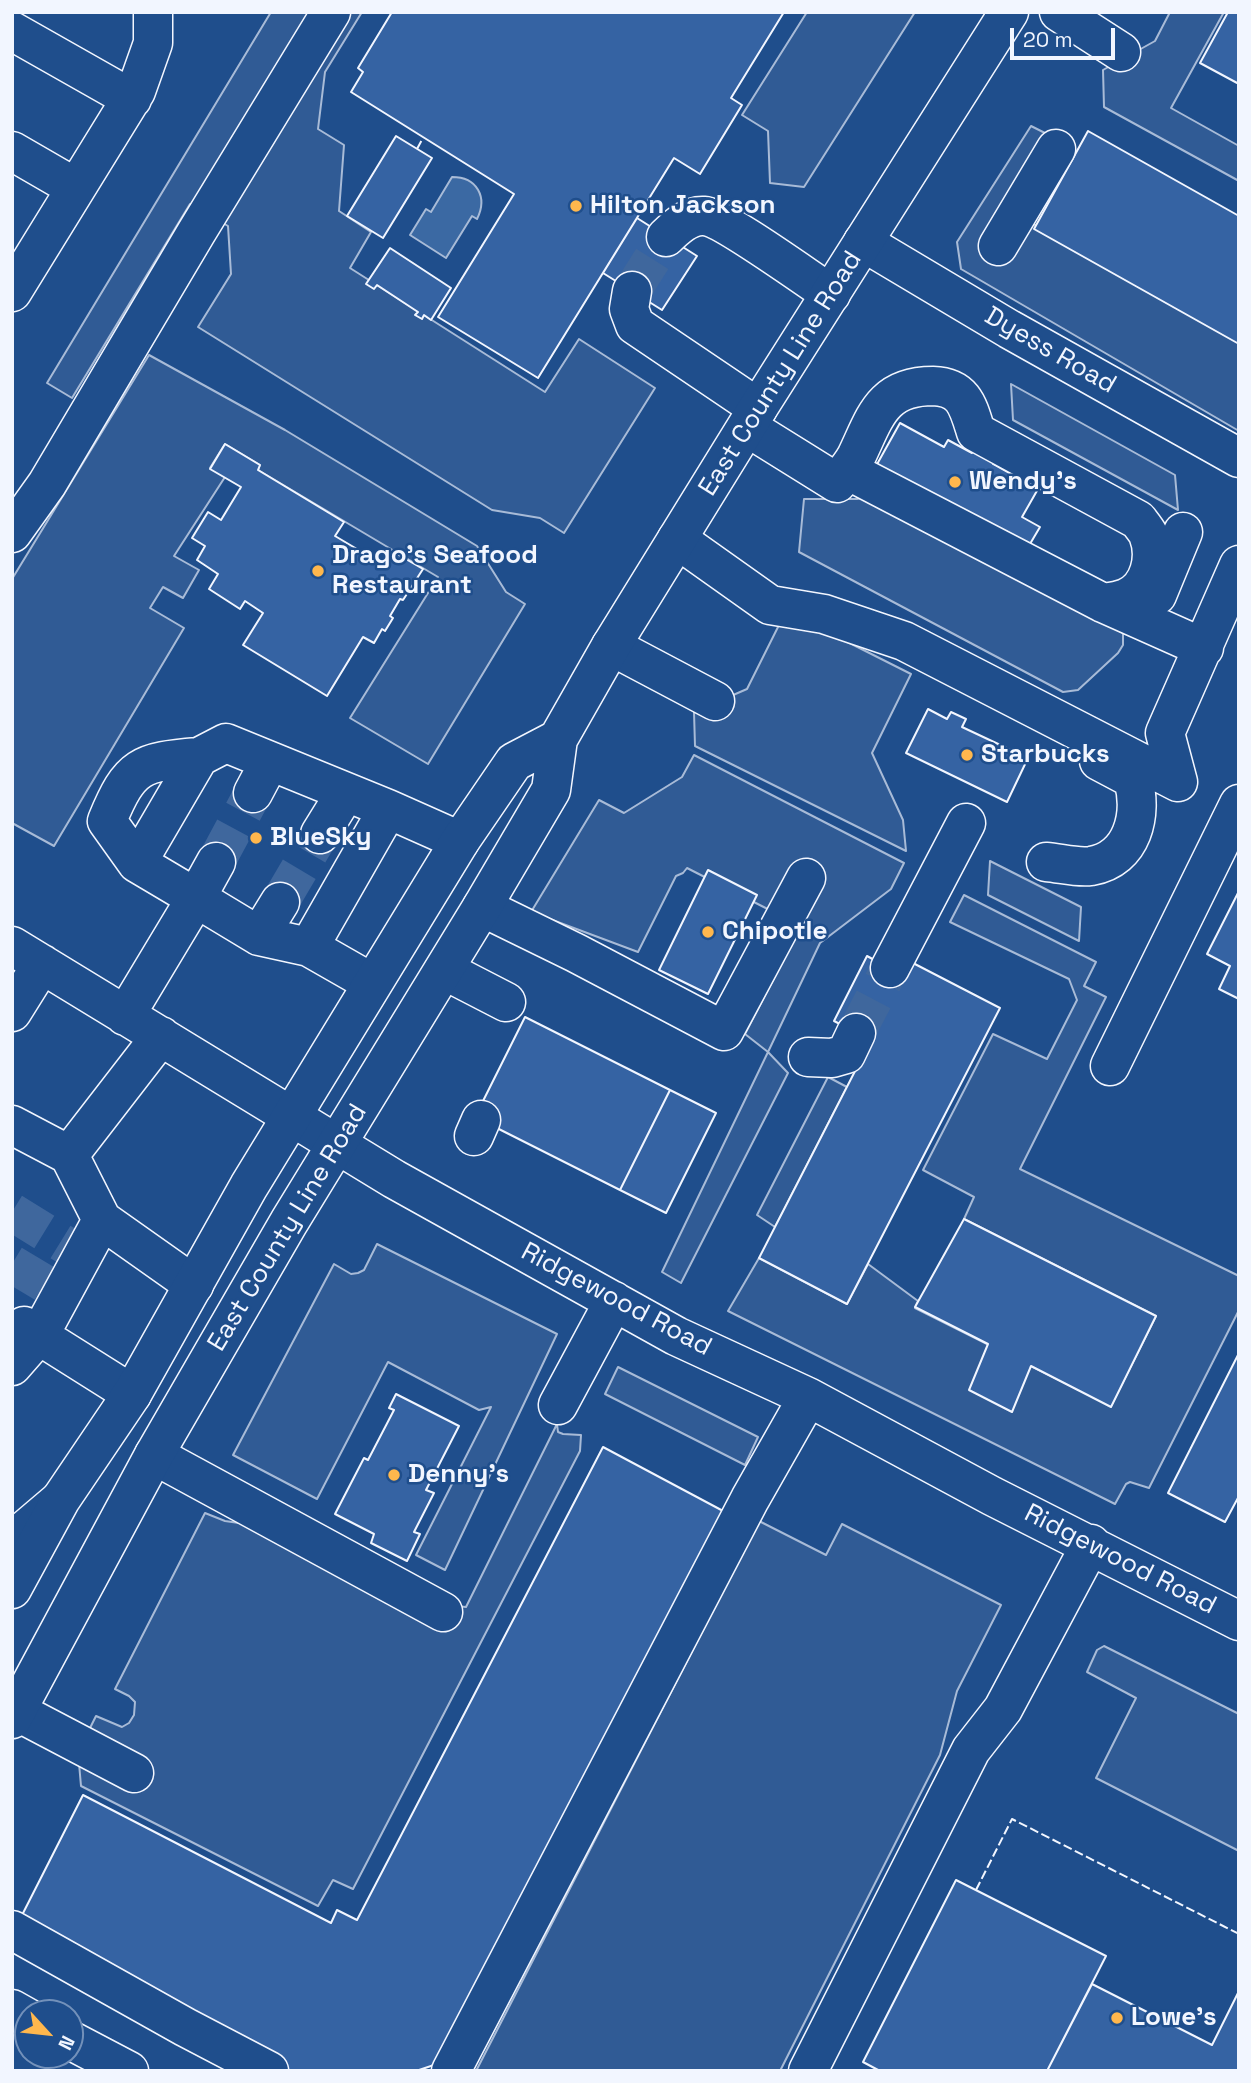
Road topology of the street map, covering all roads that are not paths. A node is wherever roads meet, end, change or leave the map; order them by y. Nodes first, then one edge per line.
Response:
1 (153, 12) edge
2 (331, 12) edge
3 (1009, 12) edge
4 (1059, 12) edge
5 (12, 31) edge
6 (1121, 52) dead end
7 (132, 99) junction
8 (1056, 149) dead end
9 (12, 151) edge
10 (76, 188) junction
11 (666, 237) tunnel mouth
12 (863, 242) junction
13 (998, 246) dead end
14 (16, 278) edge
15 (632, 291) tunnel mouth
16 (831, 294) junction
17 (753, 418) junction
18 (1239, 458) edge
19 (842, 476) junction
20 (1184, 532) dead end
21 (12, 533) edge
22 (677, 539) junction
23 (1239, 565) edge
24 (1103, 603) junction
25 (1145, 623) junction
26 (880, 632) junction
27 (611, 646) junction
28 (1204, 648) junction
29 (715, 701) dead end
30 (558, 738) junction
31 (199, 757) junction
32 (346, 792) junction
33 (1239, 804) edge
34 (388, 808) junction
35 (966, 823) dead end
36 (320, 834) tunnel mouth
37 (460, 841) junction
38 (216, 862) tunnel mouth
39 (1046, 862) dead end
40 (137, 863) junction
41 (806, 878) dead end
42 (196, 898) junction
43 (280, 902) tunnel mouth
44 (482, 907) junction
45 (260, 936) junction
46 (309, 947) junction
47 (27, 955) edge
48 (890, 968) tunnel mouth
49 (444, 970) junction
50 (372, 983) junction
51 (506, 1002) dead end
52 (12, 1012) edge
53 (125, 1016) junction
54 (856, 1033) tunnel mouth
55 (161, 1035) junction
56 (808, 1057) dead end
57 (1110, 1066) dead end
58 (292, 1116) junction
59 (12, 1125) edge
60 (337, 1144) junction
61 (69, 1155) junction
62 (102, 1220) junction
63 (194, 1284) junction
64 (614, 1301) junction
65 (32, 1330) junction
66 (12, 1366) edge
67 (132, 1394) junction
68 (808, 1397) junction
69 (558, 1405) dead end
70 (154, 1455) junction
71 (61, 1499) junction
72 (1091, 1544) junction
73 (12, 1547) edge
74 (12, 1589) edge
75 (443, 1612) dead end
76 (1239, 1621) edge
77 (14, 1715) edge
78 (134, 1773) dead end
79 (12, 1930) edge
80 (84, 2047) edge
81 (129, 2071) edge
82 (270, 2071) edge
83 (451, 2071) edge
84 (808, 2071) edge

1 - 7 main road
2 - 21 main road
3 - 12 main road, East County Line Road
4 - 6 main road
5 - 7 main road
7 - 10 main road
8 - 13 main road
9 - 10 main road
10 - 14 main road
11 - 16 main road
12 - 16 main road, East County Line Road
12 - 18 main road, Dyess Road
15 - 17 main road
16 - 17 main road, East County Line Road
17 - 19 main road
17 - 22 main road, East County Line Road
19 - 24 main road
19 - 24 main road
20 - 25 main road
22 - 26 main road
22 - 27 main road, East County Line Road
23 - 28 main road
24 - 25 main road
25 - 28 main road
26 - 28 main road
26 - 39 main road
27 - 29 main road
27 - 30 main road, East County Line Road
30 - 37 main road, East County Line Road
30 - 44 main road, East County Line Road
31 - 32 main road
31 - 40 main road
31 - 40 main road
32 - 34 main road
32 - 36 main road
33 - 57 main road
34 - 37 main road
34 - 46 main road
35 - 48 main road
37 - 50 main road, East County Line Road
38 - 42 main road
40 - 42 main road
41 - 44 main road
42 - 45 main road
42 - 53 main road
43 - 45 main road
44 - 49 main road, East County Line Road
45 - 46 main road
46 - 50 main road
47 - 52 main road
47 - 53 main road, Ridgewood Road
49 - 51 main road
49 - 60 main road, East County Line Road
50 - 58 main road, East County Line Road
53 - 55 main road, Ridgewood Road
54 - 56 main road
55 - 58 main road, Ridgewood Road
55 - 61 main road
58 - 60 main road, Ridgewood Road
58 - 63 main road, East County Line Road
59 - 61 main road
60 - 64 main road, Ridgewood Road
60 - 70 main road, East County Line Road
61 - 62 main road
62 - 63 main road
62 - 65 main road
63 - 67 main road, East County Line Road
64 - 68 main road, Ridgewood Road
64 - 69 main road
65 - 66 main road
65 - 67 main road
67 - 71 main road, East County Line Road
68 - 72 main road, Ridgewood Road
68 - 83 main road
70 - 75 main road
70 - 77 main road, East County Line Road
71 - 73 main road
71 - 74 main road, East County Line Road
72 - 76 main road, Ridgewood Road
72 - 84 main road
77 - 78 main road
79 - 82 main road
80 - 81 main road

